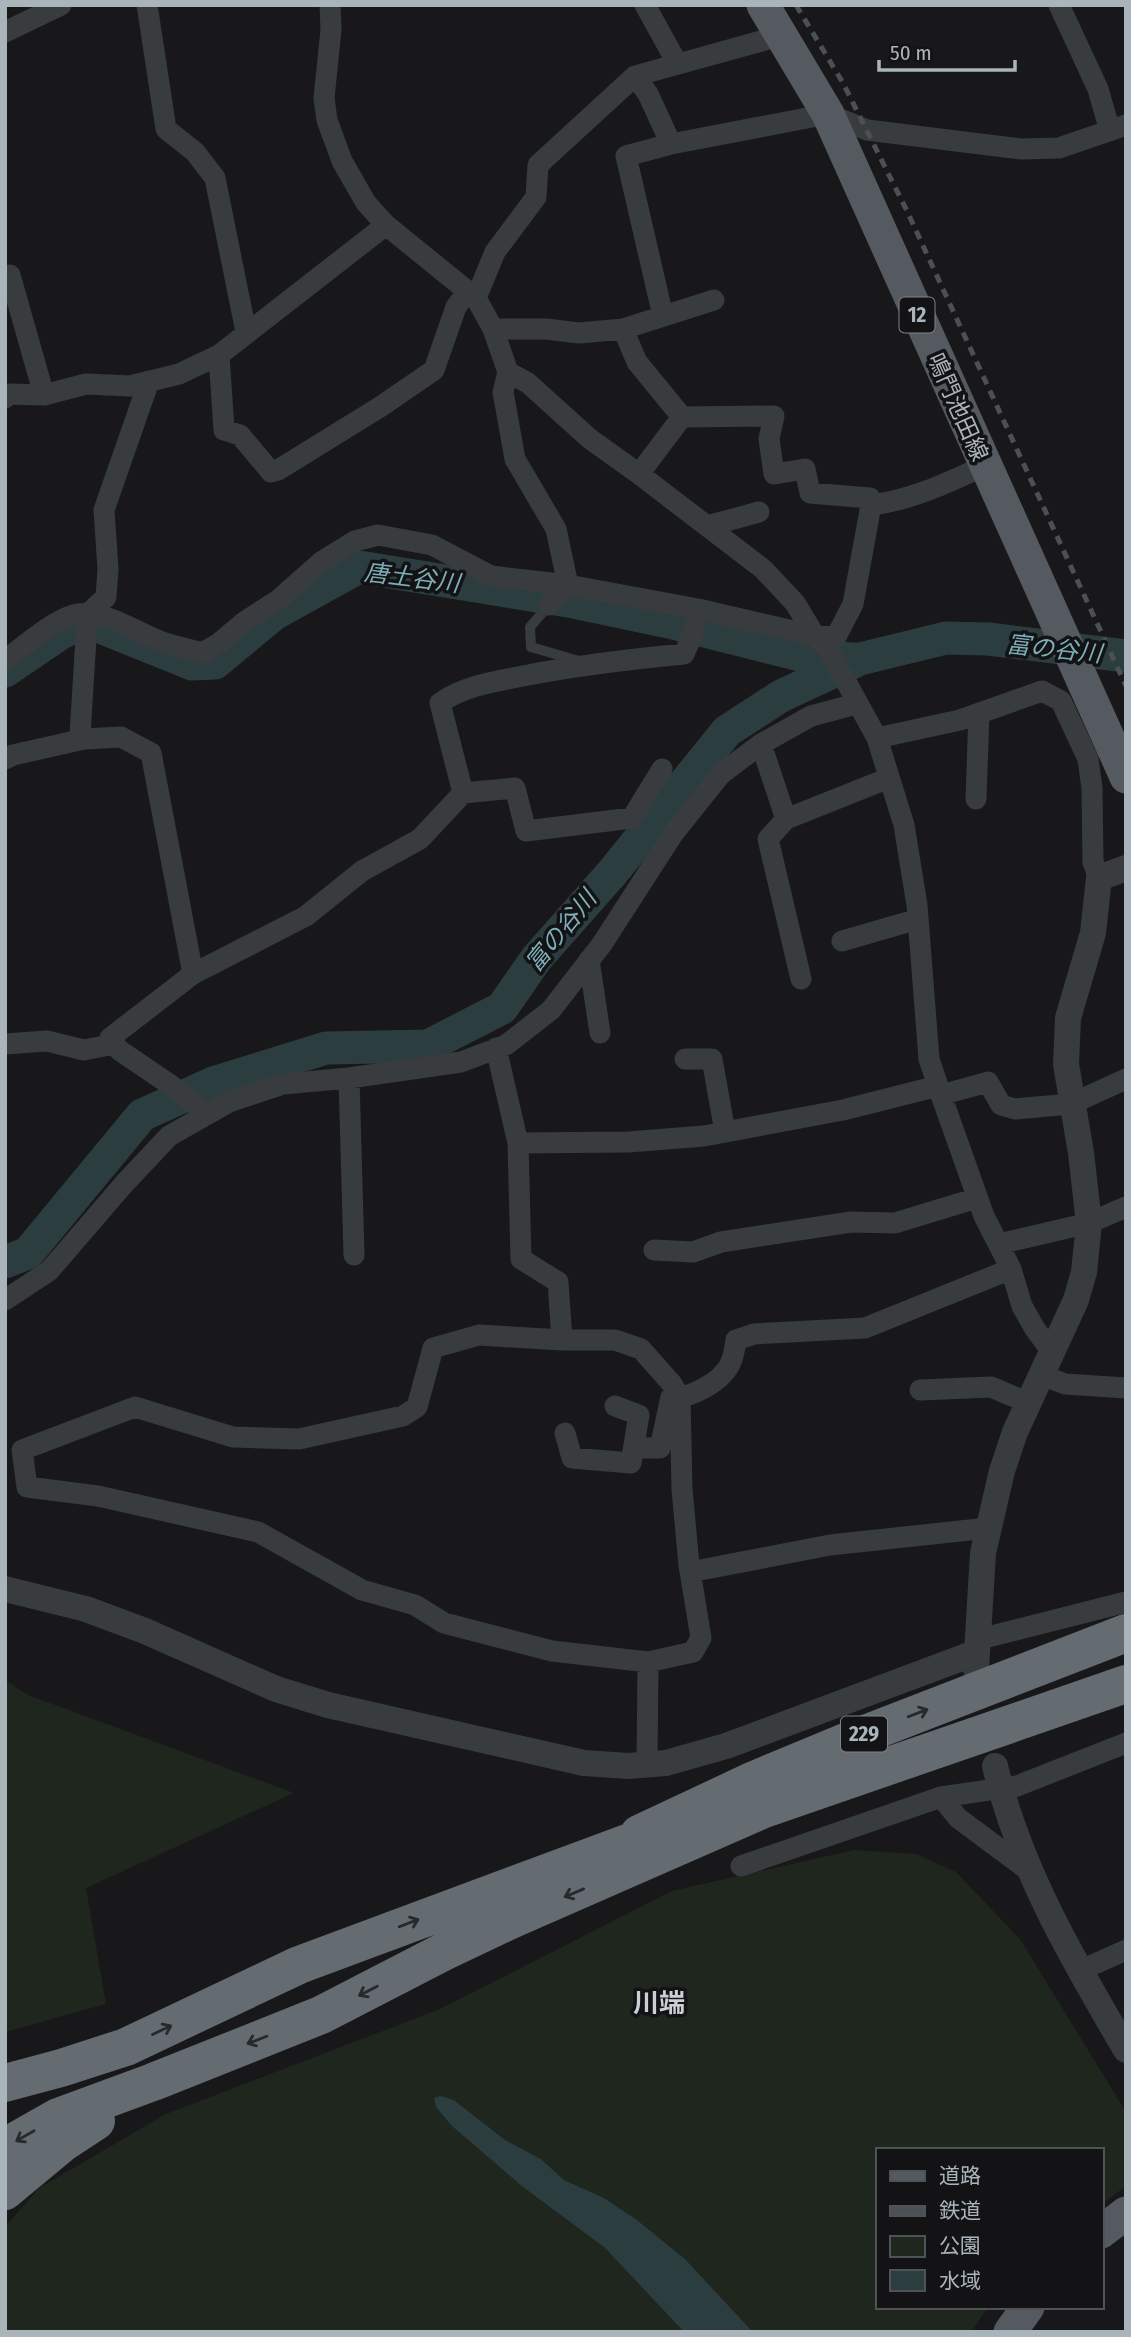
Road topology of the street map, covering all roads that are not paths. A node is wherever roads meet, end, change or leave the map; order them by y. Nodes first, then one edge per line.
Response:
1 (61, 5) edge
2 (147, 5) edge
3 (330, 5) edge
4 (645, 5) edge
5 (763, 5) edge
6 (1059, 5) edge
7 (5, 32) edge
8 (783, 35) junction
9 (677, 63) junction
10 (635, 76) junction
11 (828, 114) junction
12 (1118, 128) edge
13 (671, 144) junction
14 (386, 225) junction
15 (5, 276) edge
16 (472, 295) junction
17 (714, 300) dead end
18 (663, 316) junction
19 (493, 329) junction
20 (623, 329) junction
21 (246, 332) junction
22 (219, 355) junction
23 (508, 372) junction
24 (149, 381) junction
25 (44, 395) junction
26 (5, 398) edge
27 (682, 417) junction
28 (984, 466) junction
29 (639, 474) junction
30 (871, 505) junction
31 (759, 512) dead end
32 (707, 526) junction
33 (560, 594) junction
34 (696, 620) junction
35 (87, 624) junction
36 (821, 642) junction
37 (5, 660) edge
38 (589, 663) junction
39 (855, 701) junction
40 (979, 713) junction
41 (877, 738) junction
42 (84, 739) junction
43 (761, 744) junction
44 (5, 759) edge
45 (662, 769) dead end
46 (1126, 777) edge
47 (889, 778) junction
48 (463, 793) junction
49 (976, 799) dead end
50 (786, 819) junction
51 (1126, 868) edge
52 (1099, 878) junction
53 (918, 919) junction
54 (842, 941) dead end
55 (590, 960) junction
56 (193, 974) junction
57 (801, 979) dead end
58 (600, 1032) dead end
59 (5, 1044) edge
60 (114, 1044) junction
61 (496, 1048) junction
62 (685, 1059) dead end
63 (349, 1078) junction
64 (1126, 1079) edge
65 (939, 1090) junction
66 (1071, 1104) junction
67 (206, 1114) junction
68 (725, 1132) junction
69 (518, 1143) junction
70 (977, 1198) junction
71 (1126, 1207) edge
72 (1089, 1223) junction
73 (999, 1244) junction
74 (654, 1250) dead end
75 (355, 1255) dead end
76 (1011, 1269) junction
77 (5, 1300) edge
78 (562, 1340) junction
79 (1047, 1363) junction
80 (1126, 1388) edge
81 (920, 1390) dead end
82 (680, 1398) junction
83 (1029, 1403) junction
84 (615, 1406) dead end
85 (565, 1433) dead end
86 (634, 1448) junction
87 (988, 1528) junction
88 (690, 1572) junction
89 (5, 1589) edge
90 (1126, 1602) edge
91 (1126, 1633) edge
92 (976, 1647) junction
93 (648, 1662) junction
94 (1126, 1668) edge
95 (976, 1680) dead end
96 (1126, 1684) edge
97 (1126, 1707) edge
98 (1126, 1743) edge
99 (647, 1765) junction
100 (998, 1778) junction
101 (941, 1797) junction
102 (622, 1857) junction
103 (741, 1866) dead end
104 (1032, 1873) junction
105 (1126, 1950) edge
106 (1079, 1971) junction
107 (126, 2047) junction
108 (1126, 2050) edge
109 (153, 2082) junction
110 (5, 2083) edge
111 (5, 2108) edge
112 (5, 2147) edge
113 (5, 2191) edge
114 (1126, 2213) edge
115 (1103, 2230) edge
116 (1027, 2309) edge
117 (1010, 2332) edge

1 - 7 street
2 - 21 street
3 - 14 street
4 - 9 street
5 - 8 main road, 鳴門池田線 / 12
6 - 12 street
8 - 9 street
8 - 11 main road, 鳴門池田線 / 12
9 - 10 street
10 - 13 street
10 - 16 street
11 - 12 street
11 - 13 street
11 - 28 main road, 鳴門池田線 / 12
13 - 18 street
14 - 16 street
14 - 21 street
15 - 25 street
16 - 19 street
16 - 22 street
17 - 18 street
18 - 20 street
19 - 20 street
19 - 23 street
20 - 27 street
21 - 22 street
22 - 24 street
23 - 29 street
23 - 33 street
24 - 25 street
24 - 35 street
25 - 26 street
27 - 29 street
27 - 30 street
28 - 30 street
28 - 46 main road, 鳴門池田線 / 12
29 - 32 street
30 - 36 street
31 - 32 street
32 - 36 street
33 - 34 street
33 - 35 street
33 - 38 lane
34 - 36 street
34 - 38 street
35 - 37 street
35 - 42 street
36 - 39 street
38 - 48 street
39 - 41 street
39 - 43 street
40 - 41 street
40 - 49 street
40 - 52 street
41 - 47 street
42 - 44 street
42 - 56 street
43 - 50 street
43 - 55 street
45 - 48 street
47 - 50 street
47 - 53 street
48 - 56 street
50 - 57 street
51 - 52 street
52 - 66 street
53 - 54 street
53 - 65 street
55 - 58 street
55 - 61 street
56 - 60 street
59 - 60 street
60 - 67 street
61 - 63 street
61 - 69 street
62 - 68 street
63 - 67 street
63 - 75 street
64 - 66 street
65 - 66 street
65 - 68 street
65 - 70 street
66 - 72 street
67 - 77 street
68 - 69 street
69 - 78 street
70 - 73 street
70 - 74 street
71 - 72 street
72 - 73 street
72 - 79 street
73 - 76 street
76 - 79 street
76 - 82 street
78 - 82 street
78 - 93 street
79 - 80 street
79 - 83 street
81 - 83 street
82 - 86 street
82 - 88 street
83 - 87 street
84 - 86 street
85 - 86 street
87 - 88 street
87 - 92 street
88 - 93 street
89 - 99 street
90 - 92 street
102 -> 91 highway, 229
92 - 95 street
92 - 99 street
93 - 99 street
94 - 102 highway
96 - 102 highway
97 - 102 highway, 229
98 - 100 street
100 - 101 street
100 - 104 street
101 - 103 street
101 - 104 street
107 -> 102 highway
102 -> 109 highway
104 - 106 street
105 - 106 street
106 - 108 street
107 - 110 highway
107 - 111 highway
109 -> 112 highway
109 - 113 highway
114 - 115 main road
116 - 117 main road

